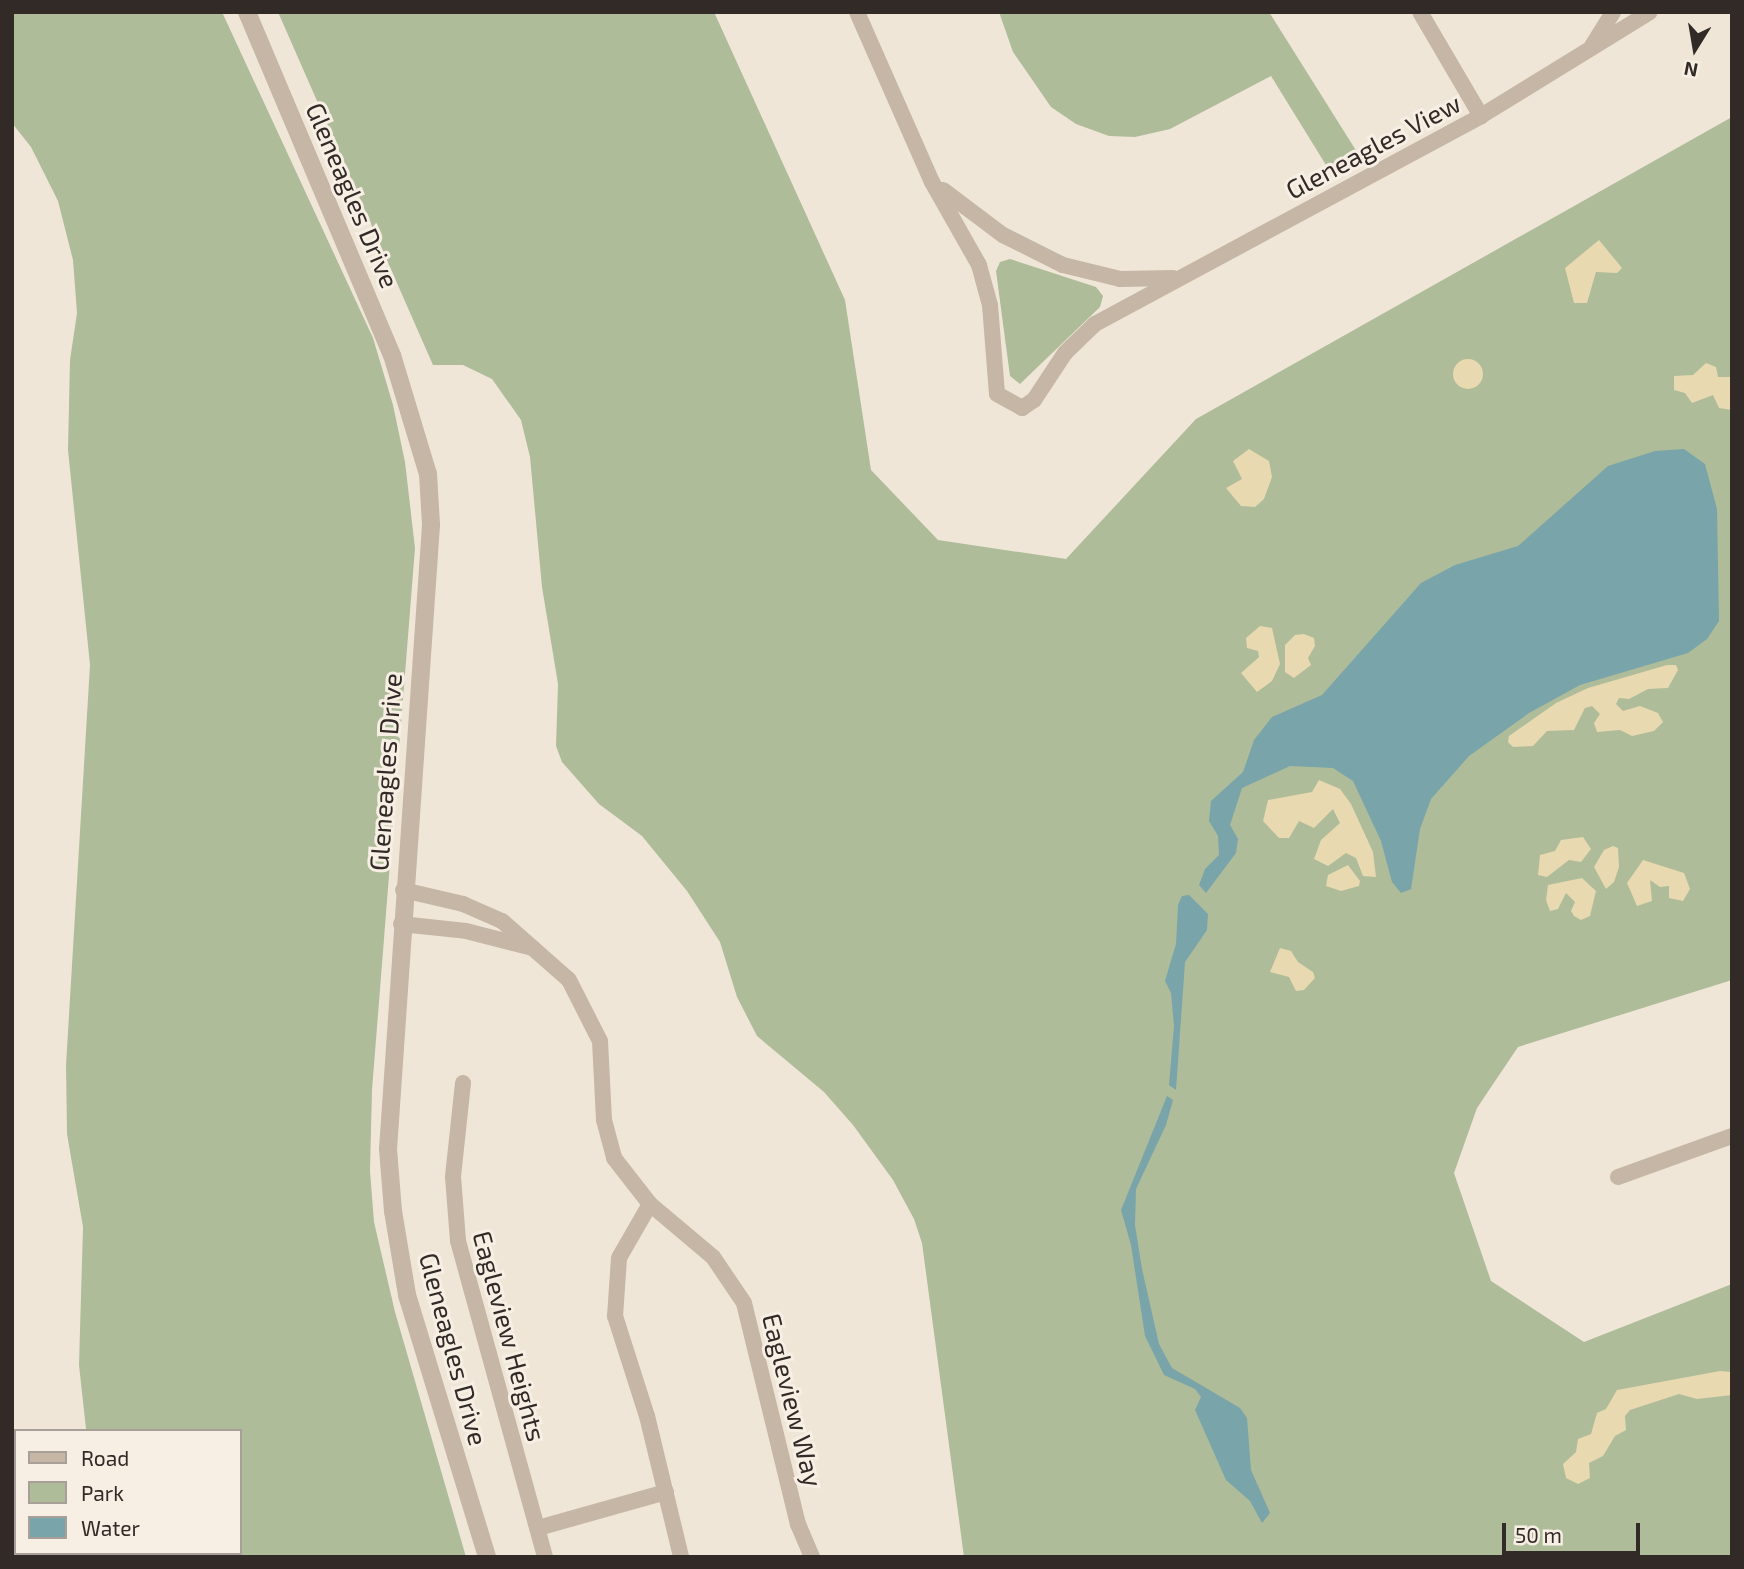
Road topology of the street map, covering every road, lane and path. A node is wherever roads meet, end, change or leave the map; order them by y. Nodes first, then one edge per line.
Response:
1 (247, 12) edge
2 (857, 12) edge
3 (1420, 12) edge
4 (1613, 12) edge
5 (1650, 12) edge
6 (1590, 48) junction
7 (1481, 116) junction
8 (932, 182) junction
9 (1175, 278) junction
10 (403, 890) junction
11 (401, 924) junction
12 (536, 948) junction
13 (463, 1083) dead end
14 (1732, 1136) edge
15 (1618, 1177) dead end
16 (650, 1204) junction
17 (666, 1492) junction
18 (538, 1528) junction
19 (487, 1557) edge
20 (545, 1557) edge
21 (681, 1557) edge
22 (812, 1557) edge

1 - 10 street, Gleneagles Drive
2 - 8 street, Gleneagles View
3 - 7 street
4 - 6 street, Gleneagles View
5 - 6 street, Gleneagles View
6 - 7 street, Gleneagles View
7 - 9 street, Gleneagles View
8 - 9 street, Gleneagles View
8 - 9 street, Gleneagles View
10 - 11 street, Gleneagles Drive
10 - 12 street, Eagleview Way
11 - 12 street
11 - 19 street, Gleneagles Drive
12 - 16 street, Eagleview Way
13 - 18 street, Eagleview Heights
14 - 15 street
16 - 17 street
16 - 22 street, Eagleview Way
17 - 18 street
17 - 21 street
18 - 20 street, Eagleview Heights

